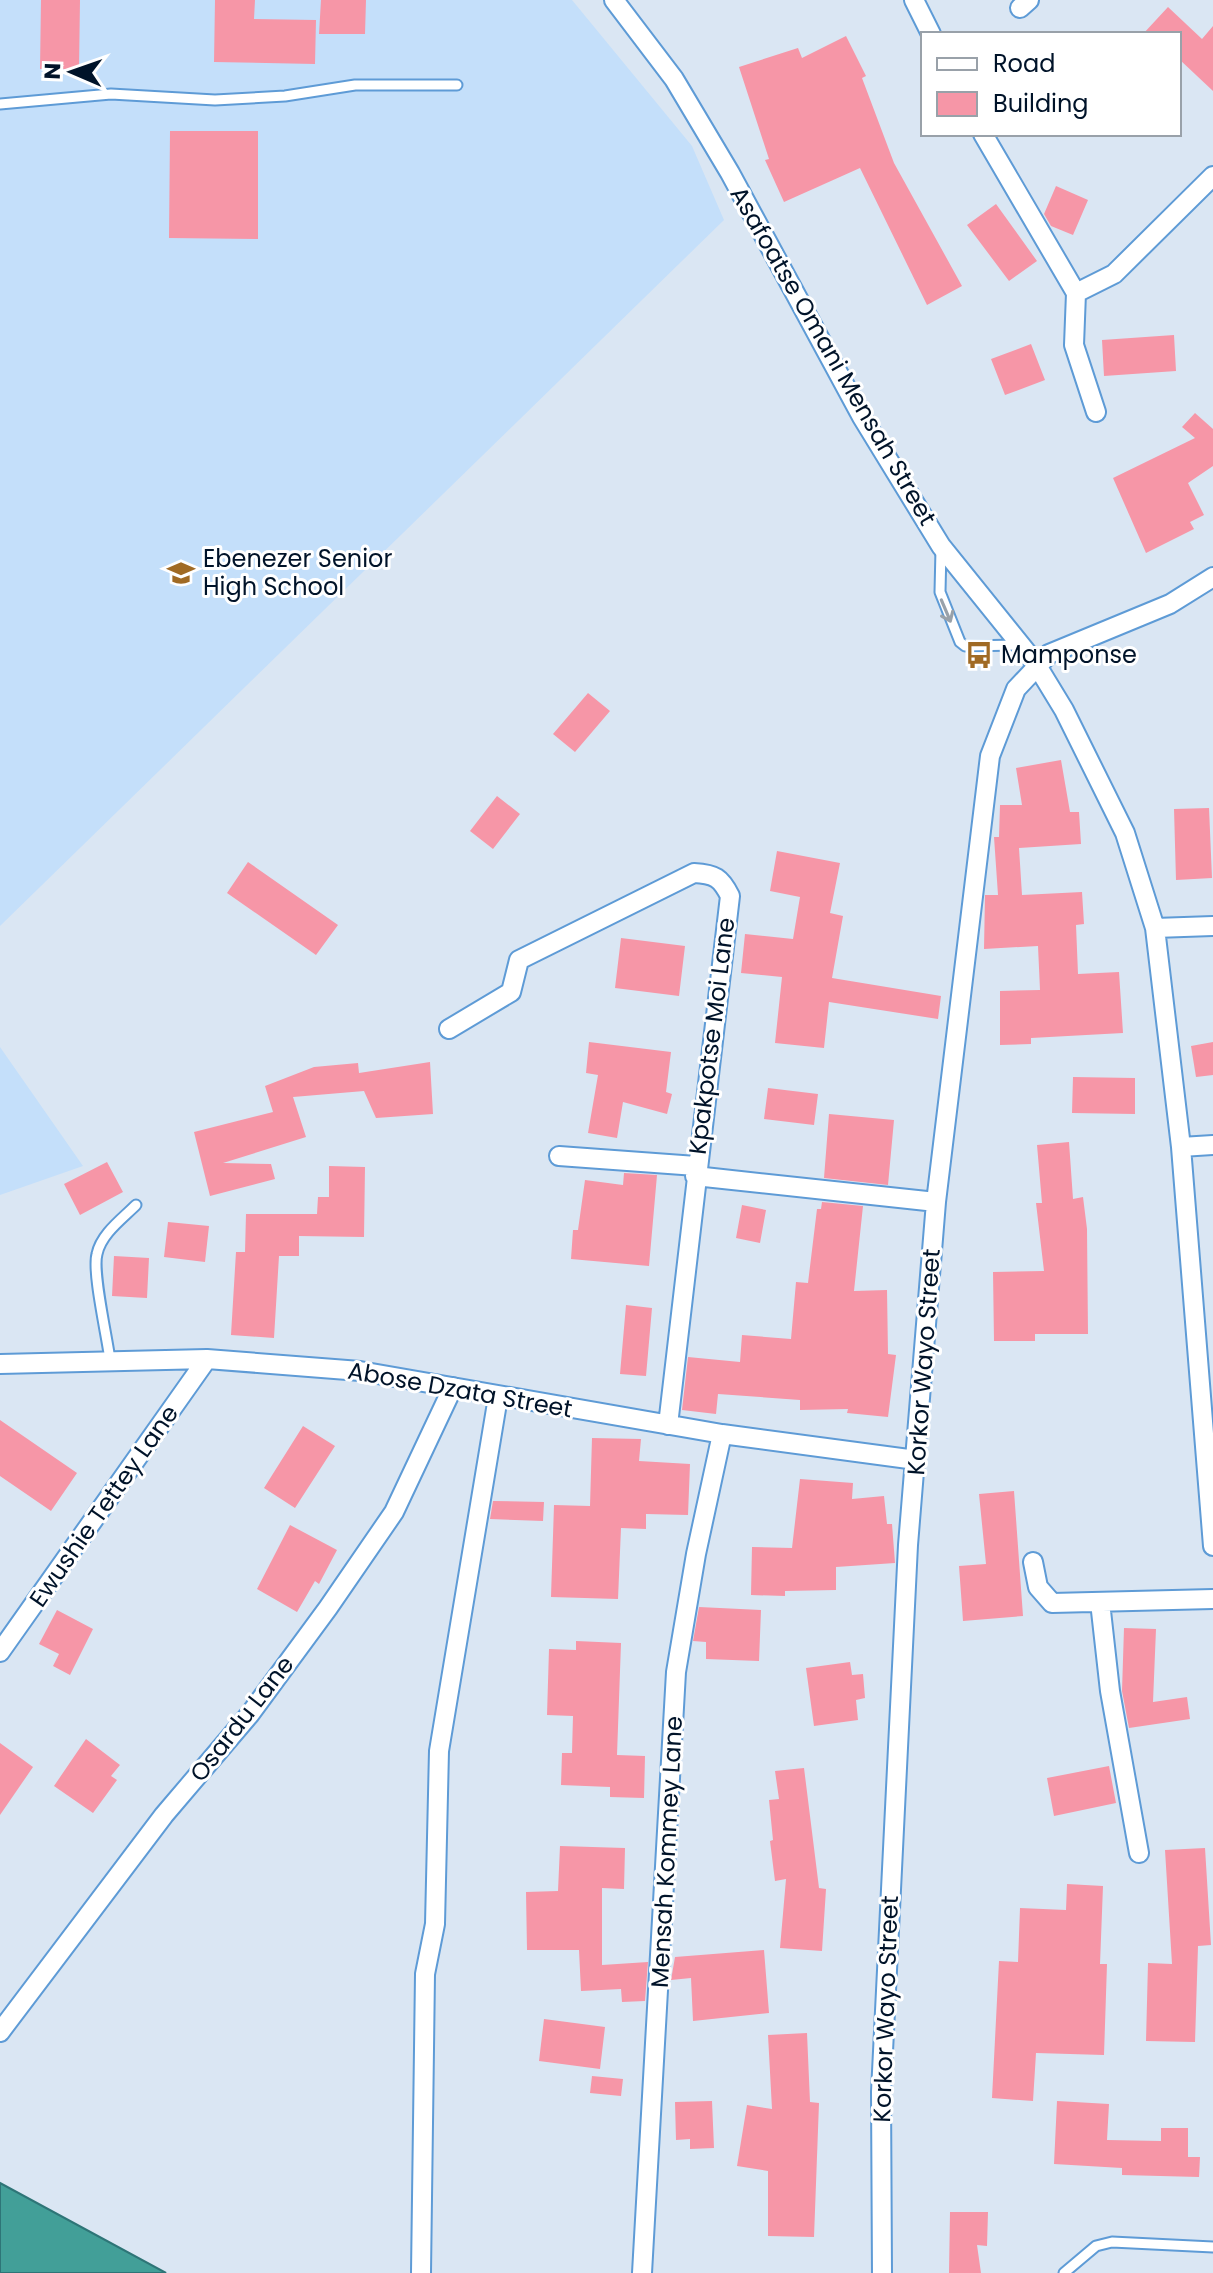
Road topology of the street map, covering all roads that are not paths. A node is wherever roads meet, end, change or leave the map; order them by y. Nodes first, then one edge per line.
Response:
1 (614, 0) edge
2 (914, 0) edge
3 (930, 32) edge
4 (457, 85) dead end
5 (0, 104) edge
6 (984, 136) edge
7 (1213, 176) edge
8 (1076, 293) junction
9 (1096, 412) dead end
10 (941, 546) junction
11 (1213, 577) edge
12 (1019, 645) junction
13 (1036, 664) junction
14 (1213, 926) edge
15 (1155, 928) junction
16 (449, 1029) dead end
17 (1213, 1145) edge
18 (1181, 1147) junction
19 (559, 1156) dead end
20 (695, 1171) junction
21 (936, 1202) junction
22 (136, 1205) dead end
23 (207, 1359) junction
24 (110, 1360) junction
25 (0, 1364) edge
26 (453, 1387) junction
27 (498, 1397) junction
28 (668, 1425) junction
29 (722, 1434) junction
30 (916, 1460) junction
31 (1213, 1546) edge
32 (1033, 1562) dead end
33 (1213, 1599) edge
34 (1100, 1602) junction
35 (0, 1652) edge
36 (1139, 1853) dead end
37 (0, 2032) edge
38 (1213, 2247) edge
39 (421, 2273) edge
40 (642, 2273) edge
41 (882, 2273) edge
42 (1064, 2273) edge

1 - 10 street, Asafoatse Omani Mensah Street
2 - 3 street
4 - 5 lane
6 - 8 street
7 - 8 street
8 - 9 street
10 - 12 street, Asafoatse Omani Mensah Street
10 -> 12 lane
11 - 13 street, Korkor Wayo Street
12 - 13 street, Asafoatse Omani Mensah Street
13 - 15 street, Asafoatse Omani Mensah Street
13 - 21 street, Korkor Wayo Street
14 - 15 street
15 - 18 street, Asafoatse Omani Mensah Street
16 - 20 street, Kpakpotse Moi Lane
17 - 18 street
18 - 31 street, Asafoatse Omani Mensah Street
19 - 20 street
20 - 21 street, Kpakpotse Moi Lane
20 - 28 street
21 - 30 street, Korkor Wayo Street
22 - 24 lane
23 - 24 street, Abose Dzata Street
23 - 26 street, Abose Dzata Street
23 - 35 street, Ewushie Tettey Lane
24 - 25 street, Abose Dzata Street
26 - 27 street, Abose Dzata Street
26 - 37 street, Osardu Lane
27 - 28 street, Abose Dzata Street
27 - 39 street
28 - 29 street, Abose Dzata Street
29 - 30 street, Abose Dzata Street
29 - 40 street, Mensah Kommey Lane
30 - 41 street, Korkor Wayo Street
32 - 34 street
33 - 34 street
34 - 36 street
38 - 42 lane

